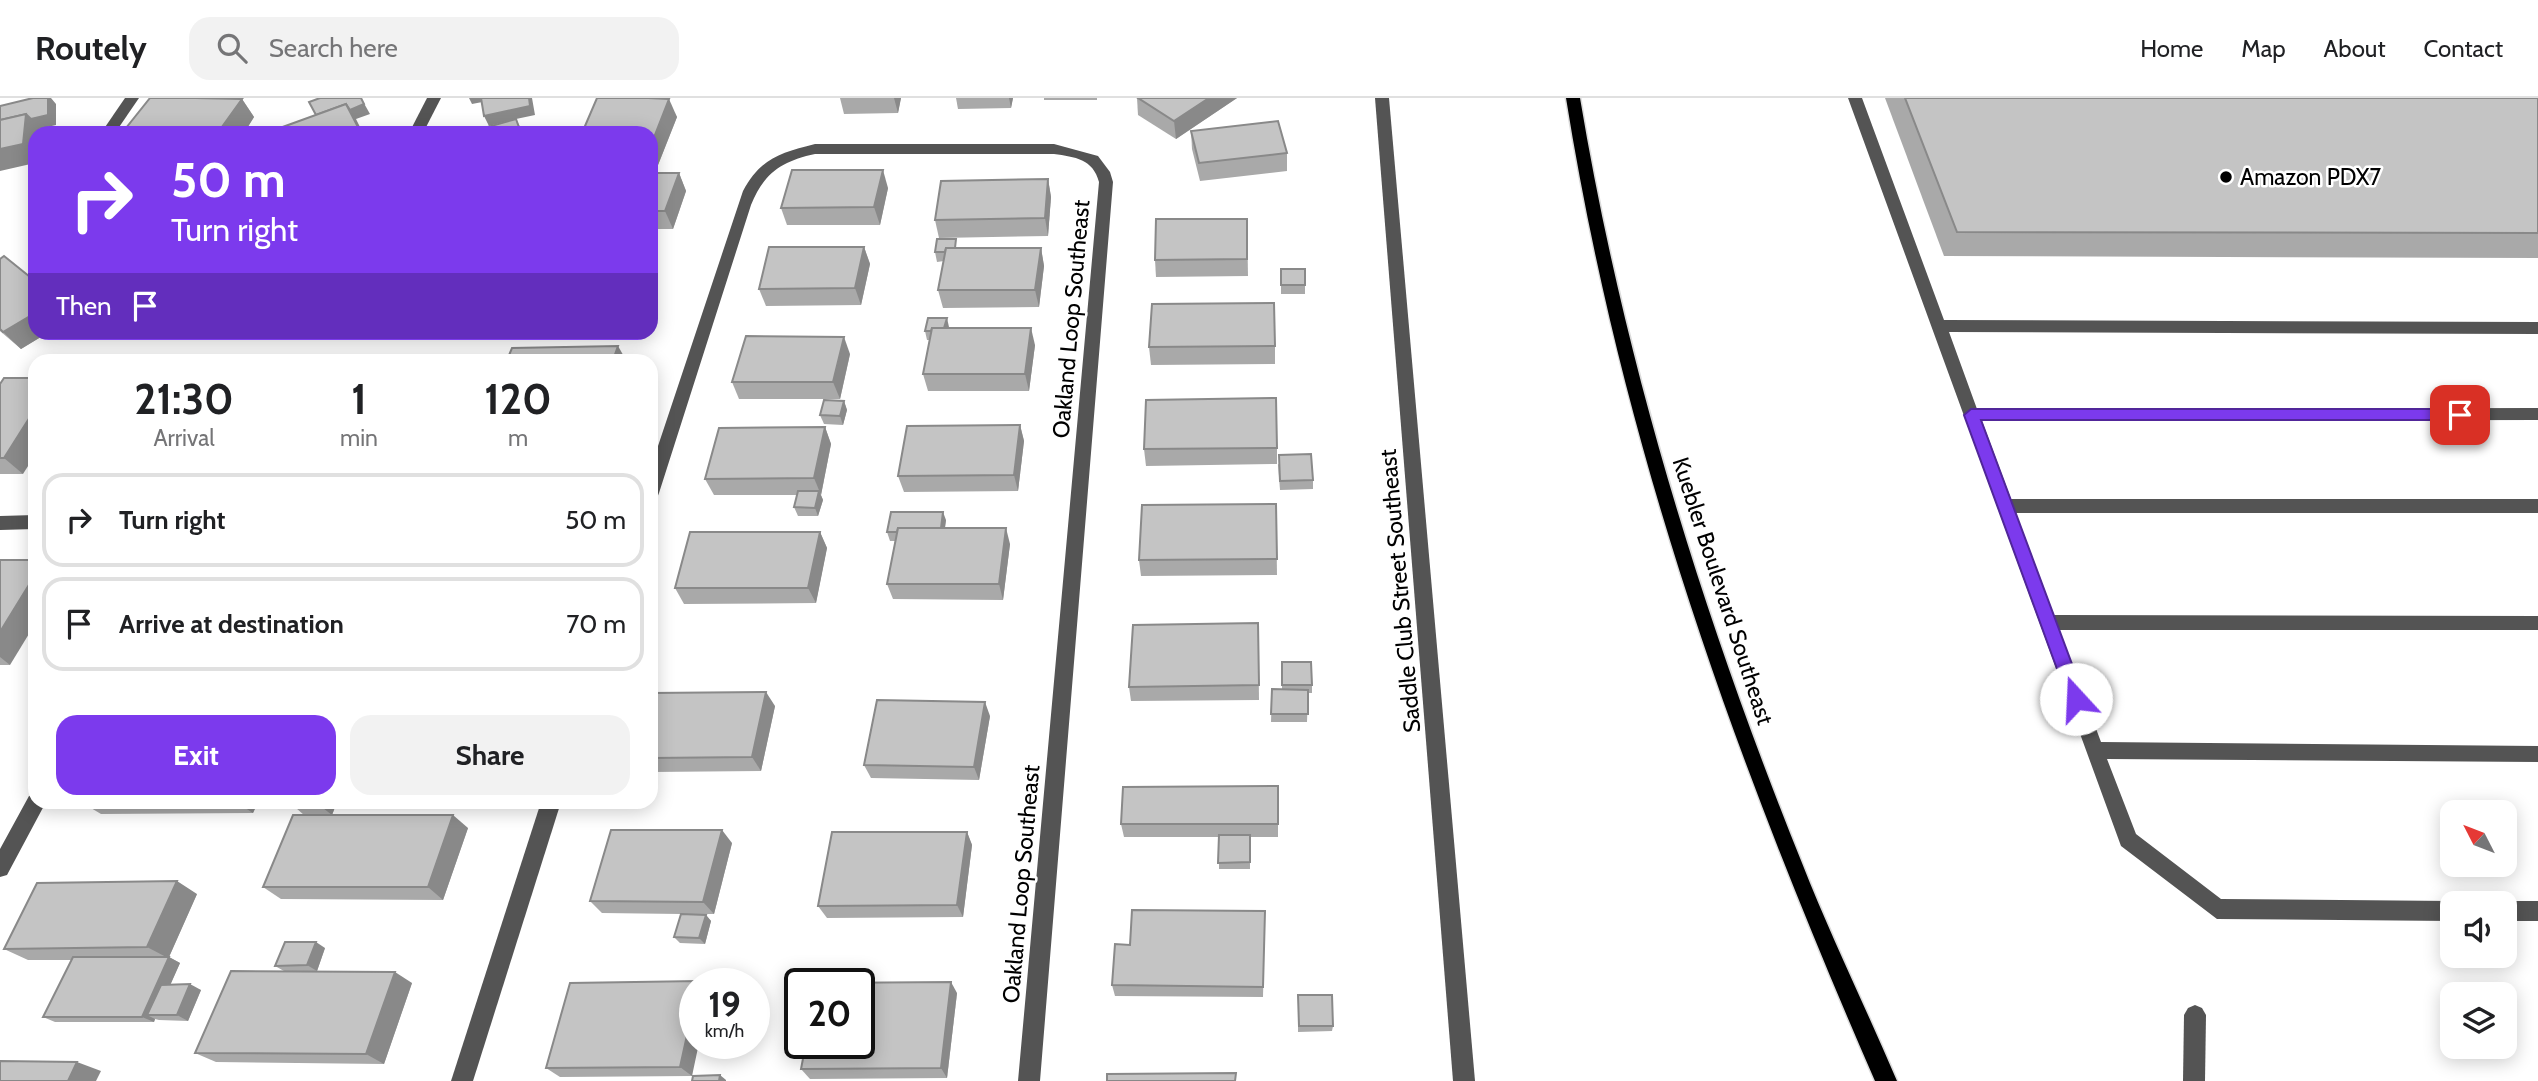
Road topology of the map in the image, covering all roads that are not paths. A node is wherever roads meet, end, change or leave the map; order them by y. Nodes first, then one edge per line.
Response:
1 (132, 98) edge
2 (434, 98) edge
3 (1382, 98) edge
4 (1573, 98) edge
5 (1855, 98) edge
6 (113, 126) edge
7 (420, 126) edge
8 (1939, 326) junction
9 (2538, 328) edge
10 (2538, 414) edge
11 (1971, 415) junction
12 (658, 471) edge
13 (2006, 506) junction
14 (2538, 506) edge
15 (28, 522) edge
16 (0, 523) edge
17 (2048, 622) junction
18 (2538, 623) edge
19 (2095, 750) junction
20 (2538, 754) edge
21 (32, 809) edge
22 (549, 809) edge
23 (0, 868) edge
24 (2440, 911) edge
25 (2517, 911) edge
26 (2538, 911) edge
27 (2195, 1015) dead end
28 (462, 1081) edge
29 (1028, 1081) edge
30 (1464, 1081) edge
31 (1886, 1081) edge
32 (2194, 1081) edge

1 - 6 street
2 - 7 street
3 - 30 street, Saddle Club Street Southeast
4 - 31 main road, Kuebler Boulevard Southeast
5 - 8 street
8 - 9 street
8 - 11 street
10 - 11 street
11 - 13 street
12 - 29 street, Oakland Loop Southeast
13 - 14 street
13 - 17 street
15 - 16 street
17 - 18 street
17 - 19 street
19 - 20 street
19 - 24 street
21 - 23 street
22 - 28 street
25 - 26 street
27 - 32 street

